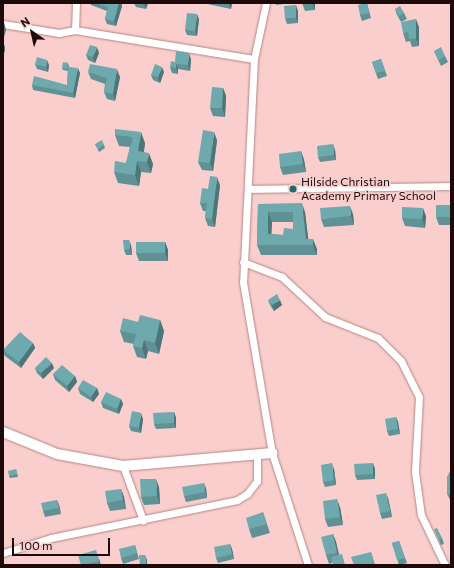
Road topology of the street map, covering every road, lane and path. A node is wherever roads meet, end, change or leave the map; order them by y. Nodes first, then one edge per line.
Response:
1 (76, 3) edge
2 (266, 3) edge
3 (3, 24) edge
4 (75, 30) junction
5 (254, 59) junction
6 (451, 186) edge
7 (248, 189) junction
8 (243, 262) junction
9 (3, 432) edge
10 (272, 452) junction
11 (257, 454) junction
12 (123, 466) junction
13 (143, 520) junction
14 (3, 554) edge
15 (308, 565) edge
16 (445, 565) edge

1 - 4 street
2 - 5 street
3 - 4 street
4 - 5 street
5 - 7 street
6 - 7 street
7 - 8 street
8 - 10 street
8 - 16 street
9 - 12 main road
10 - 11 main road
10 - 15 street
11 - 12 main road
11 - 13 street
12 - 13 street
13 - 14 street

